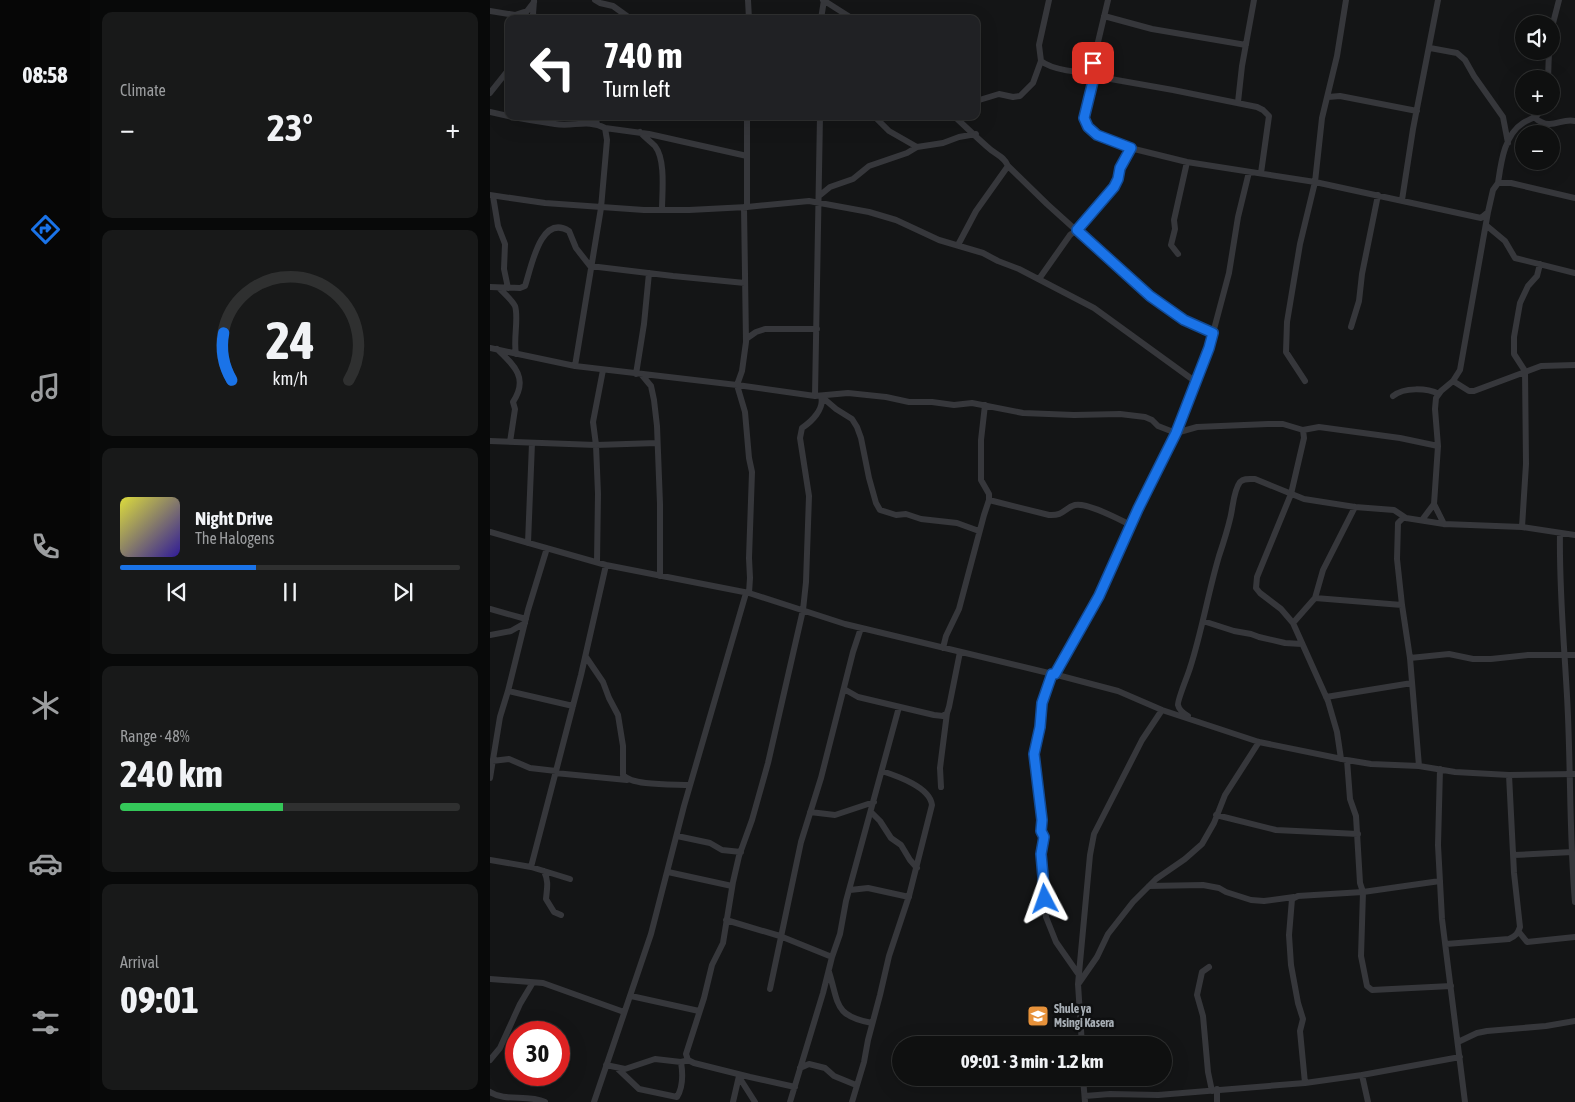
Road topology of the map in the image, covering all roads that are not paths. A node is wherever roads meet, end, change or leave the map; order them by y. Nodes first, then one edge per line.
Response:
1 (595, 0) edge
2 (748, 0) edge
3 (823, 0) edge
4 (1049, 0) edge
5 (1108, 0) edge
6 (1254, 0) edge
7 (1346, 0) edge
8 (1438, 0) edge
9 (1559, 0) edge
10 (534, 1) edge
11 (490, 10) edge
12 (515, 15) edge
13 (524, 15) edge
14 (534, 15) edge
15 (625, 15) edge
16 (749, 15) edge
17 (821, 15) edge
18 (847, 15) edge
19 (1555, 15) edge
20 (1104, 16) junction
21 (1246, 44) junction
22 (1430, 48) junction
23 (1041, 61) junction
24 (1095, 73) junction
25 (505, 74) edge
26 (490, 93) edge
27 (1328, 97) junction
28 (980, 99) edge
29 (1238, 102) junction
30 (1417, 111) junction
31 (490, 112) edge
32 (505, 115) edge
33 (1537, 115) edge
34 (1535, 118) junction
35 (535, 120) edge
36 (596, 120) edge
37 (747, 120) edge
38 (820, 120) edge
39 (878, 120) edge
40 (959, 120) edge
41 (1575, 121) edge
42 (597, 124) junction
43 (605, 128) junction
44 (640, 132) junction
45 (976, 134) junction
46 (1508, 143) junction
47 (917, 147) junction
48 (1131, 148) junction
49 (747, 156) junction
50 (1187, 162) junction
51 (1008, 166) junction
52 (1249, 172) junction
53 (1261, 173) junction
54 (1314, 182) junction
55 (1498, 183) junction
56 (491, 195) edge
57 (1378, 195) junction
58 (1575, 198) edge
59 (819, 199) junction
60 (1402, 200) junction
61 (745, 207) junction
62 (601, 208) junction
63 (662, 210) junction
64 (1488, 212) junction
65 (1487, 226) junction
66 (1077, 230) junction
67 (958, 245) junction
68 (1178, 254) dead end
69 (1540, 264) junction
70 (590, 266) junction
71 (649, 273) junction
72 (1575, 274) edge
73 (1039, 279) junction
74 (745, 283) junction
75 (490, 287) edge
76 (500, 288) junction
77 (508, 288) junction
78 (1351, 327) dead end
79 (817, 330) junction
80 (1213, 333) junction
81 (746, 339) junction
82 (493, 348) edge
83 (516, 354) junction
84 (1575, 365) edge
85 (575, 366) junction
86 (603, 370) junction
87 (1525, 371) junction
88 (638, 374) junction
89 (1304, 381) dead end
90 (1196, 382) junction
91 (1453, 382) junction
92 (737, 385) junction
93 (1439, 394) junction
94 (818, 396) junction
95 (1393, 396) dead end
96 (986, 405) junction
97 (1303, 430) junction
98 (1176, 433) junction
99 (490, 441) edge
100 (510, 442) junction
101 (532, 443) junction
102 (657, 443) junction
103 (596, 445) junction
104 (1438, 446) junction
105 (1291, 494) junction
106 (989, 500) junction
107 (1434, 504) junction
108 (1355, 507) junction
109 (1406, 518) junction
110 (1422, 520) junction
111 (1444, 524) junction
112 (1131, 525) junction
113 (1522, 528) junction
114 (979, 531) junction
115 (490, 532) edge
116 (1560, 533) junction
117 (1575, 535) edge
118 (528, 543) junction
119 (547, 548) junction
120 (597, 562) junction
121 (606, 565) junction
122 (660, 576) junction
123 (748, 593) junction
124 (1315, 598) junction
125 (1402, 605) junction
126 (490, 609) edge
127 (803, 610) junction
128 (525, 621) junction
129 (1204, 621) junction
130 (1293, 623) junction
131 (861, 628) junction
132 (490, 635) edge
133 (1302, 644) junction
134 (943, 648) junction
135 (960, 652) junction
136 (1563, 655) junction
137 (1575, 655) edge
138 (586, 657) junction
139 (1410, 658) junction
140 (1054, 674) junction
141 (1412, 683) junction
142 (844, 689) junction
143 (508, 691) junction
144 (1326, 697) junction
145 (573, 706) junction
146 (899, 707) junction
147 (1162, 710) junction
148 (948, 713) junction
149 (1190, 718) junction
150 (1259, 742) junction
151 (492, 745) edge
152 (1344, 760) junction
153 (492, 761) junction
154 (1419, 766) junction
155 (1440, 769) junction
156 (882, 771) junction
157 (555, 772) junction
158 (1572, 774) edge
159 (1509, 775) junction
160 (490, 778) edge
161 (629, 780) junction
162 (690, 785) junction
163 (941, 787) dead end
164 (874, 802) junction
165 (810, 812) junction
166 (871, 812) junction
167 (1216, 815) junction
168 (1358, 834) junction
169 (677, 836) junction
170 (741, 852) junction
171 (1572, 852) junction
172 (1514, 855) junction
173 (490, 860) edge
174 (531, 867) junction
175 (917, 868) junction
176 (544, 871) junction
177 (668, 872) junction
178 (570, 879) dead end
179 (1440, 881) junction
180 (732, 886) junction
181 (1149, 886) junction
182 (850, 890) junction
183 (1363, 892) junction
184 (909, 897) junction
185 (1294, 897) junction
186 (1575, 902) edge
187 (561, 915) dead end
188 (726, 920) junction
189 (1518, 932) junction
190 (780, 936) junction
191 (1575, 937) edge
192 (1446, 944) junction
193 (832, 956) junction
194 (1209, 967) dead end
195 (828, 971) junction
196 (1079, 975) junction
197 (490, 979) edge
198 (532, 984) junction
199 (1078, 984) junction
200 (1451, 986) junction
201 (770, 989) dead end
202 (631, 996) junction
203 (699, 1011) junction
204 (624, 1012) junction
205 (1575, 1021) edge
206 (872, 1023) junction
207 (1081, 1036) edge
208 (1458, 1042) junction
209 (1460, 1057) junction
210 (490, 1060) edge
211 (685, 1061) junction
212 (606, 1065) junction
213 (800, 1068) junction
214 (618, 1069) junction
215 (1362, 1075) junction
216 (739, 1076) junction
217 (1305, 1083) junction
218 (856, 1085) junction
219 (795, 1086) junction
220 (1084, 1086) edge
221 (1214, 1090) junction
222 (490, 1092) edge
223 (1158, 1095) junction
224 (1085, 1099) edge
225 (545, 1102) edge
226 (594, 1102) edge
227 (733, 1102) edge
228 (755, 1102) edge
229 (790, 1102) edge
230 (852, 1102) edge
231 (1154, 1102) edge
232 (1217, 1102) edge
233 (1368, 1102) edge
234 (1465, 1102) edge

1 - 15 street
2 - 16 street
3 - 17 street
3 - 18 street
4 - 23 street
5 - 20 street
6 - 21 street
7 - 27 street
8 - 22 street
9 - 19 street
10 - 13 street
10 - 14 street
11 - 12 street
20 - 21 street
20 - 24 street
21 - 29 street
22 - 30 street
22 - 46 street
23 - 24 street
23 - 28 street
24 - 29 street
24 - 48 street
25 - 26 street
27 - 30 street
27 - 54 street
29 - 53 street
30 - 60 street
31 - 32 street
33 - 34 street
34 - 41 street
34 - 46 street
35 - 42 street
36 - 42 street
37 - 49 street
38 - 59 street
39 - 47 street
40 - 45 street
42 - 43 street
43 - 44 street
43 - 62 street
44 - 49 street
44 - 63 street
45 - 47 street
45 - 51 street
46 - 55 street
47 - 59 street
48 - 50 street
48 - 66 street
49 - 61 street
50 - 52 street
50 - 68 street
51 - 66 street
51 - 67 street
52 - 53 street
52 - 80 street
53 - 54 street
54 - 57 street
54 - 89 street
55 - 58 street
55 - 64 street
56 - 62 street
56 - 77 street
57 - 60 street
57 - 78 street
59 - 61 street
59 - 67 street
59 - 79 street
60 - 64 street
61 - 63 street
61 - 74 street
62 - 63 street
62 - 70 street
64 - 65 street
65 - 69 street
65 - 91 street
66 - 73 street
66 - 80 street
67 - 73 street
69 - 72 street
69 - 87 street
70 - 71 street
70 - 77 street
70 - 85 street
71 - 74 street
71 - 88 street
73 - 90 street
74 - 81 street
75 - 76 street
76 - 77 street
76 - 83 street
79 - 81 street
79 - 94 street
80 - 90 street
81 - 92 street
82 - 83 street
82 - 100 street
83 - 85 street
84 - 87 street
85 - 86 street
86 - 88 street
86 - 103 street
87 - 91 street
87 - 113 street
88 - 92 street
88 - 102 street
90 - 98 street
91 - 93 street
92 - 94 street
92 - 123 street
93 - 95 street
93 - 104 street
94 - 96 street
94 - 114 street
94 - 127 street
96 - 98 street
96 - 106 street
97 - 98 street
97 - 104 street
97 - 105 street
98 - 112 street
99 - 100 street
100 - 101 street
101 - 103 street
101 - 118 street
102 - 103 street
102 - 122 street
103 - 120 street
104 - 107 street
105 - 108 street
105 - 129 street
105 - 130 street
106 - 112 street
106 - 114 street
107 - 110 street
107 - 111 street
108 - 109 street
108 - 124 street
109 - 110 street
109 - 125 street
110 - 111 street
111 - 113 street
112 - 140 street
113 - 116 street
114 - 134 street
115 - 118 street
116 - 117 street
116 - 136 street
118 - 119 street
119 - 120 street
119 - 128 street
120 - 121 street
121 - 122 street
121 - 138 street
122 - 123 street
123 - 127 street
123 - 162 street
124 - 125 street
124 - 130 street
125 - 139 street
126 - 128 street
127 - 131 street
127 - 170 street
128 - 132 street
128 - 143 street
129 - 133 street
129 - 149 street
130 - 133 street
131 - 134 street
131 - 142 street
133 - 144 street
134 - 135 street
135 - 140 street
135 - 148 street
136 - 137 street
136 - 139 street
136 - 158 street
138 - 145 street
138 - 161 street
139 - 141 street
140 - 147 street
140 - 196 street
141 - 144 street
141 - 154 street
142 - 146 street
142 - 165 street
143 - 145 street
143 - 151 street
144 - 152 street
145 - 157 street
146 - 148 street
146 - 156 street
147 - 149 street
147 - 196 street
148 - 163 street
149 - 150 street
150 - 152 street
150 - 167 street
151 - 153 street
152 - 154 street
152 - 168 street
153 - 157 street
153 - 160 street
154 - 155 street
155 - 159 street
155 - 179 street
156 - 164 street
156 - 175 street
157 - 161 street
157 - 174 street
158 - 159 street
158 - 171 street
159 - 172 street
161 - 162 street
162 - 169 street
164 - 165 street
164 - 166 street
165 - 190 street
166 - 175 street
166 - 182 street
167 - 168 street
167 - 181 street
168 - 183 street
169 - 170 street
169 - 177 street
170 - 180 street
171 - 172 street
171 - 186 street
172 - 189 street
173 - 174 street
174 - 176 street
175 - 184 street
176 - 178 street
176 - 187 street
177 - 180 street
177 - 202 street
179 - 183 street
179 - 192 street
180 - 188 street
181 - 185 street
181 - 199 street
182 - 184 street
182 - 193 street
183 - 185 street
183 - 200 street
184 - 206 street
185 - 217 street
188 - 190 street
188 - 203 street
189 - 191 street
189 - 192 street
190 - 193 street
190 - 201 street
192 - 200 street
193 - 195 street
194 - 221 street
195 - 206 street
195 - 213 street
196 - 199 street
197 - 198 street
198 - 204 street
198 - 210 street
199 - 207 street
200 - 208 street
202 - 203 street
202 - 204 street
203 - 211 street
204 - 212 street
205 - 208 street
206 - 218 street
208 - 209 street
209 - 215 street
209 - 234 street
211 - 214 street
211 - 214 street
211 - 216 street
212 - 214 street
212 - 226 street
213 - 218 street
213 - 219 street
215 - 217 street
215 - 233 street
216 - 219 street
216 - 227 street
216 - 228 street
217 - 221 street
218 - 230 street
219 - 229 street
220 - 224 street
221 - 223 street
221 - 232 street
222 - 225 street
223 - 224 street
223 - 231 street

